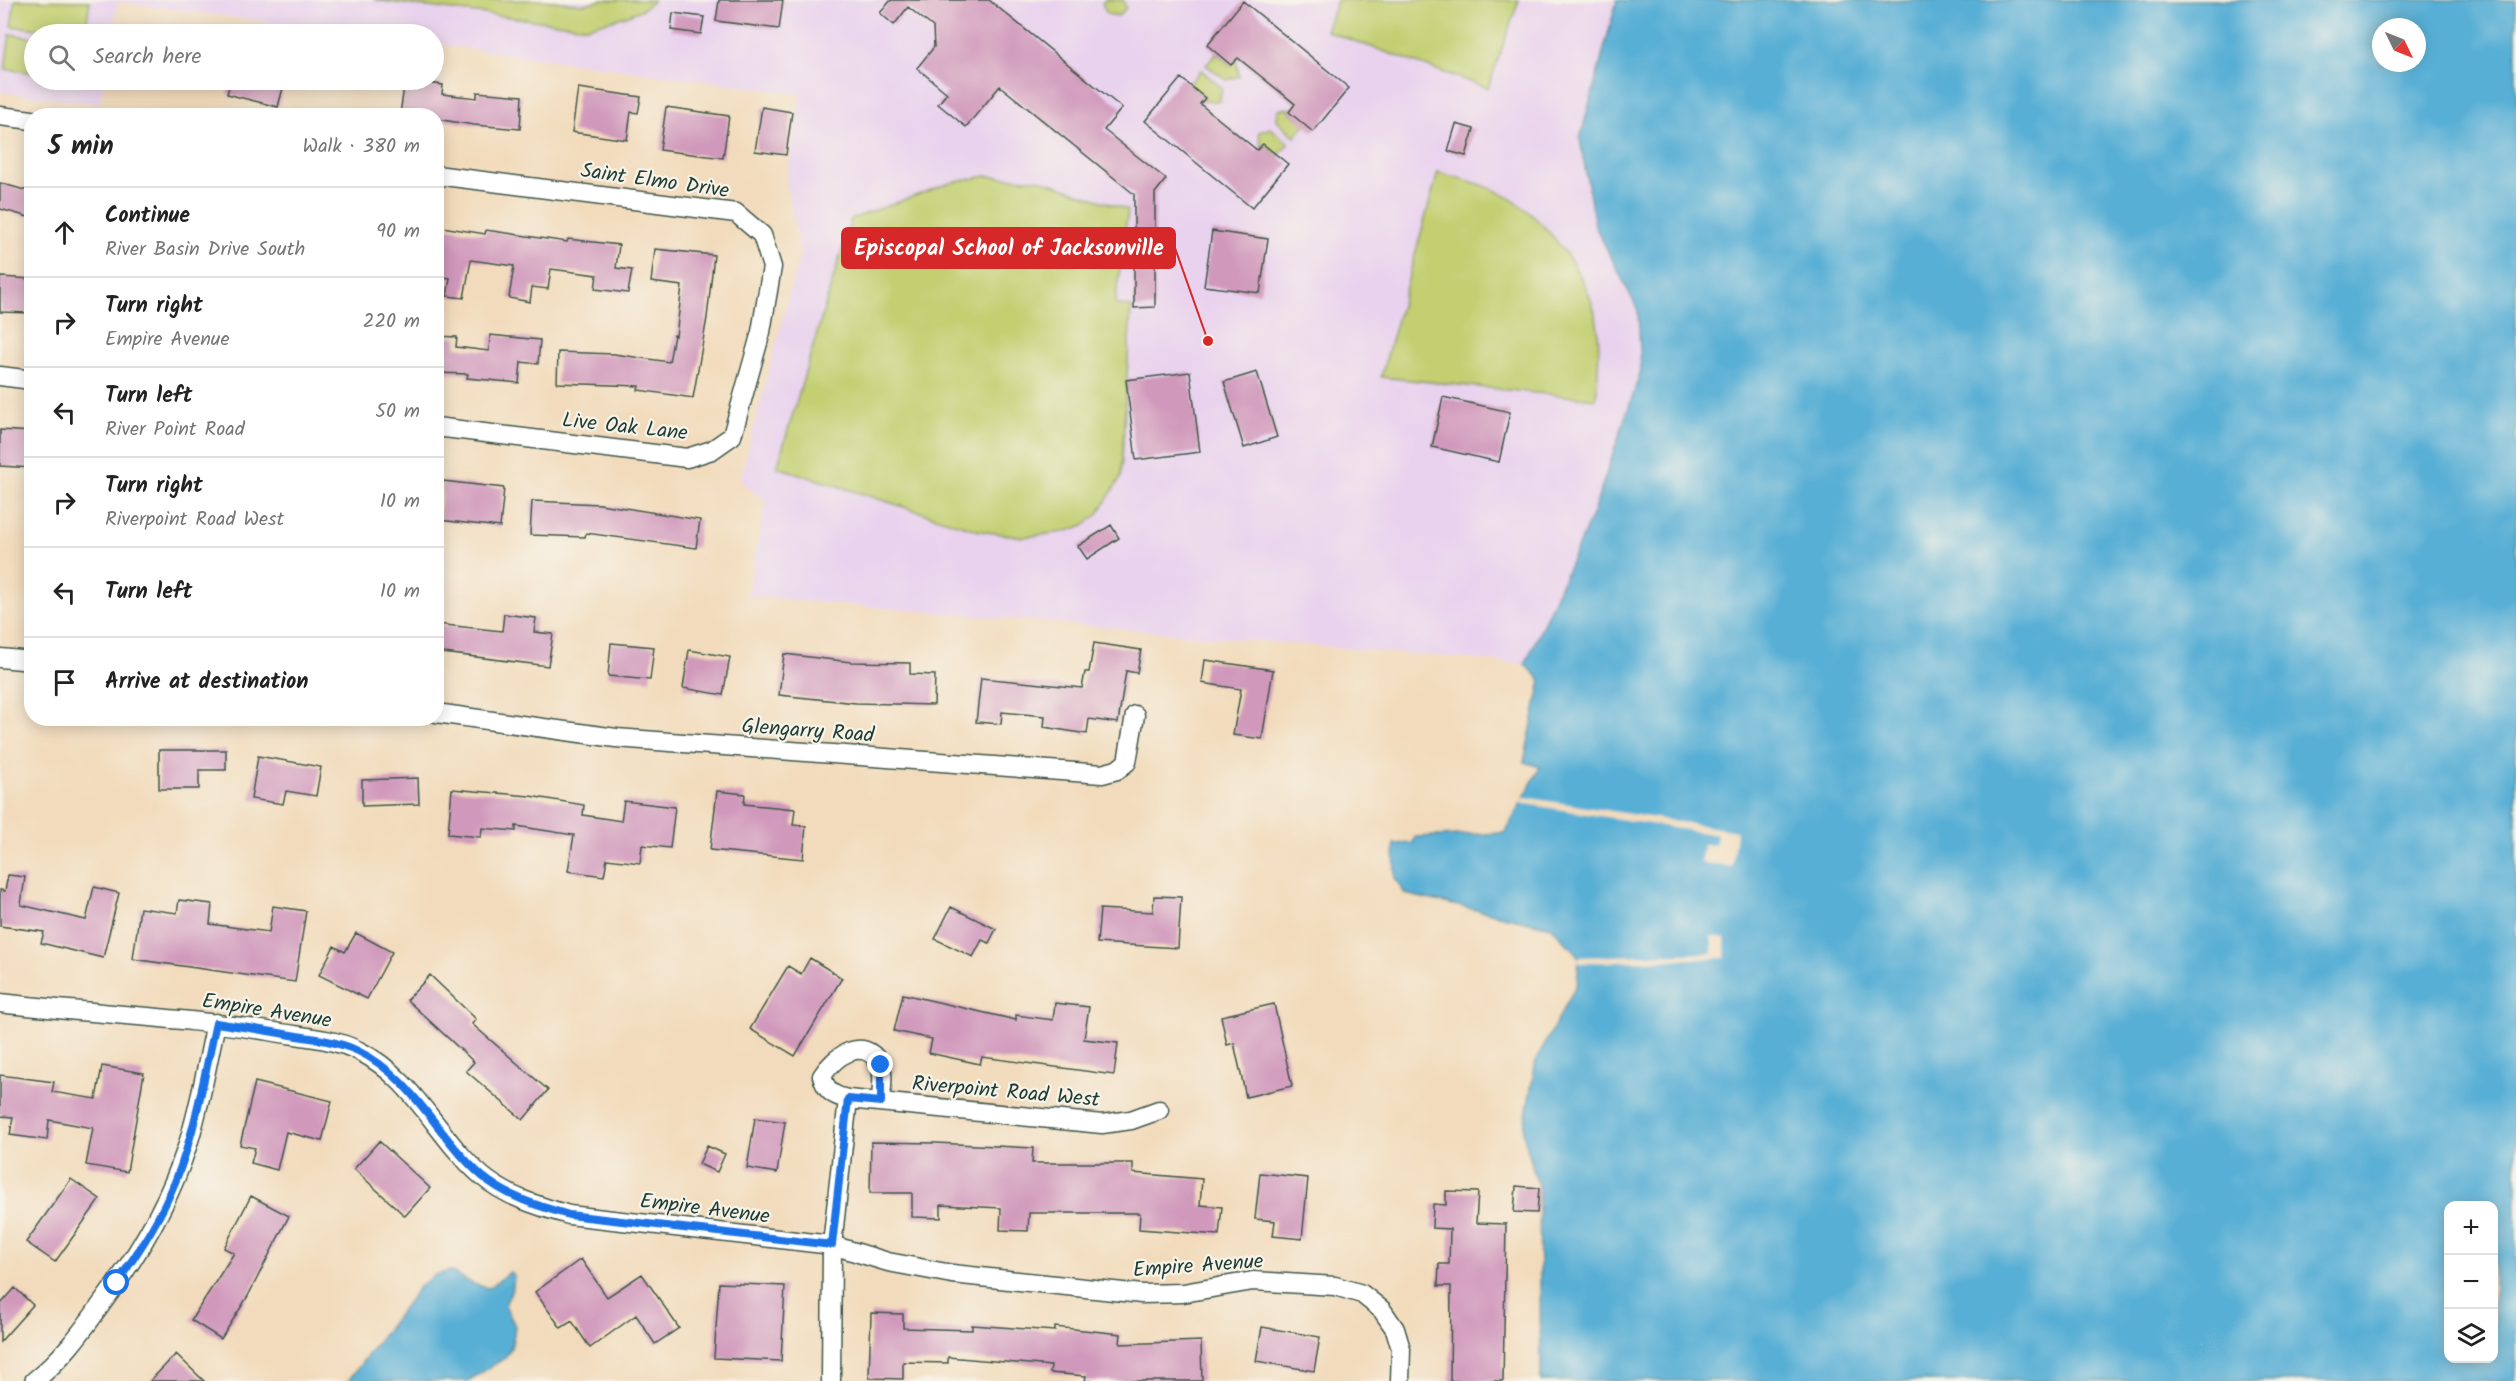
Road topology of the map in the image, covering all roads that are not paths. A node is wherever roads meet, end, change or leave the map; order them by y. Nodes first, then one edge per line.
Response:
1 (0, 116) edge
2 (24, 119) edge
3 (444, 176) edge
4 (761, 332) joint
5 (0, 376) edge
6 (24, 379) edge
7 (444, 428) edge
8 (0, 658) edge
9 (24, 661) edge
10 (444, 714) edge
11 (1134, 716) dead end
12 (0, 1003) edge
13 (216, 1023) junction
14 (848, 1099) junction
15 (881, 1102) junction
16 (1159, 1110) dead end
17 (832, 1245) junction
18 (34, 1381) edge
19 (831, 1381) edge
20 (1400, 1381) edge

1 - 2 street
3 - 4 street, Saint Elmo Drive
4 - 7 street, Live Oak Lane
5 - 6 street
8 - 9 street
10 - 11 street, Glengarry Road
12 - 13 street, Empire Avenue
13 - 17 street, Empire Avenue
13 - 18 street
14 - 15 street, Riverpoint Road West
14 - 15 street
14 - 17 street
15 - 16 street, Riverpoint Road West
17 - 19 street
17 - 20 street, Empire Avenue

